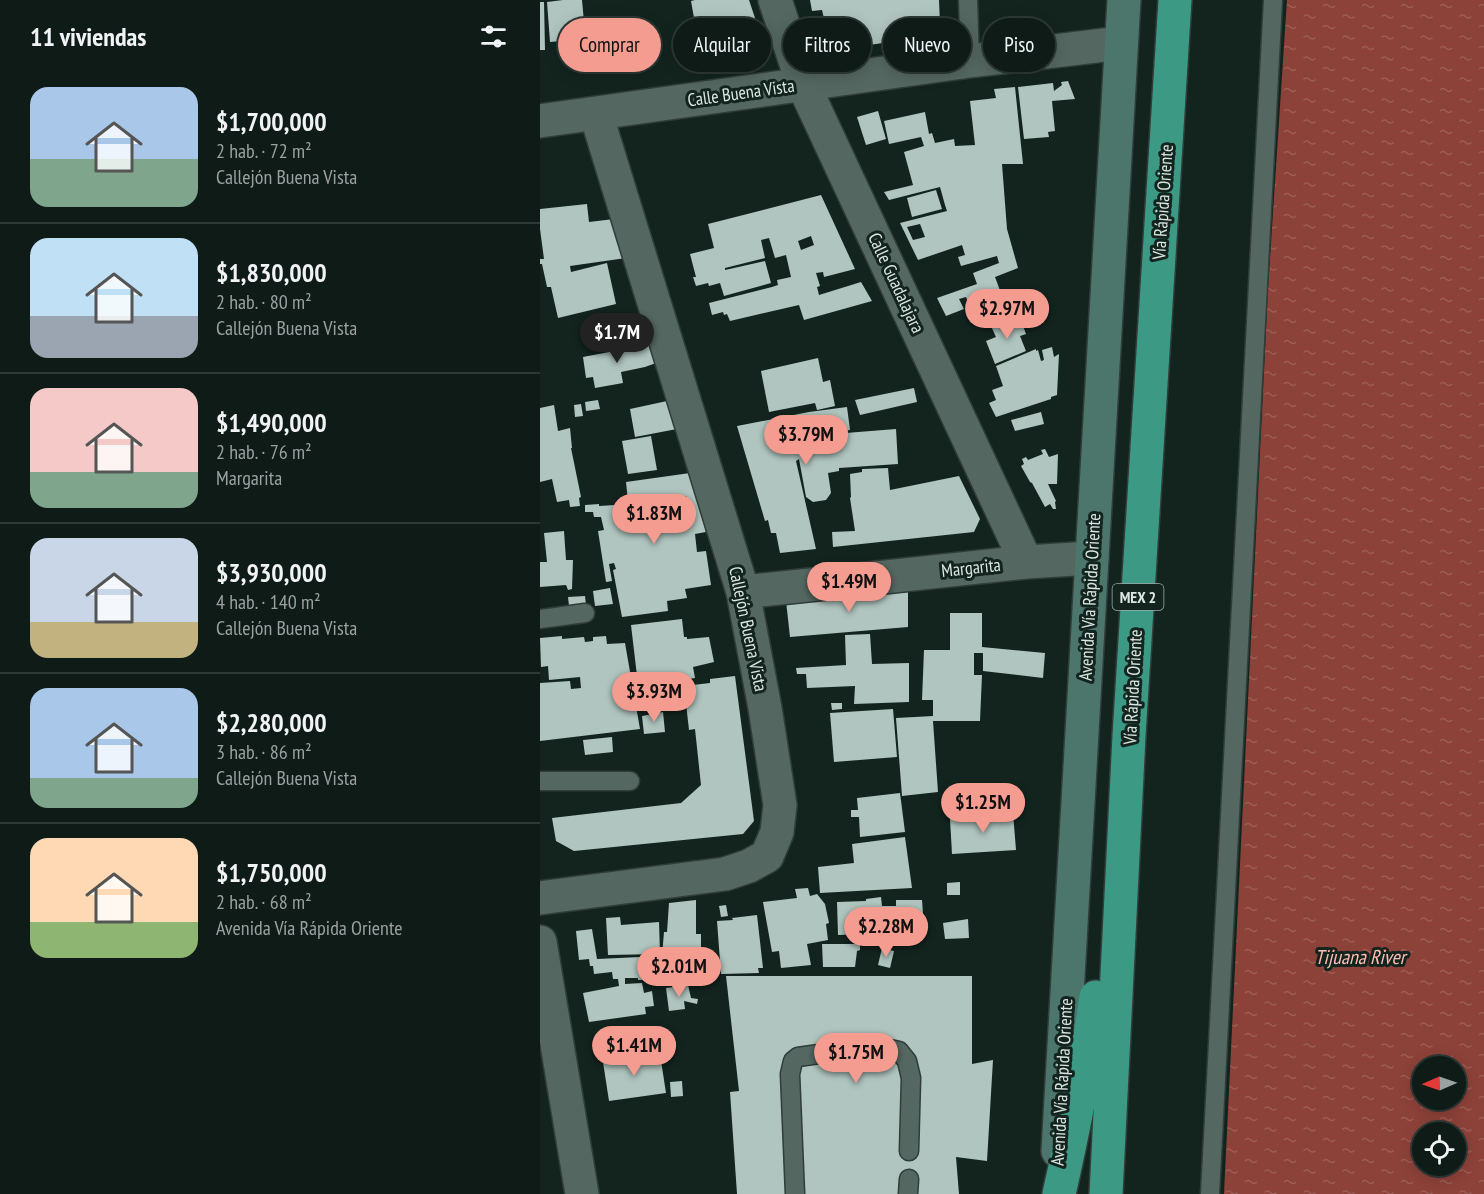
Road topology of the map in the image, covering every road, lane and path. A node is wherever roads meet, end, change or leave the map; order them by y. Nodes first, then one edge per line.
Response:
1 (775, 0) edge
2 (968, 0) edge
3 (1124, 0) edge
4 (1175, 0) edge
5 (1273, 0) edge
6 (969, 18) edge
7 (1121, 44) junction
8 (971, 61) edge
9 (890, 72) edge
10 (803, 84) junction
11 (596, 114) junction
12 (540, 121) edge
13 (1092, 558) junction
14 (1026, 562) junction
15 (743, 592) junction
16 (585, 613) dead end
17 (540, 619) edge
18 (1130, 736) junction
19 (540, 781) edge
20 (630, 781) dead end
21 (540, 898) edge
22 (540, 942) edge
23 (909, 1151) dead end
24 (582, 1194) edge
25 (795, 1194) edge
26 (1057, 1194) edge
27 (1106, 1194) edge
28 (1209, 1194) edge

1 - 10 street, Calle Guadalajara
2 - 6 lane
3 - 7 main road, Avenida Vía Rápida Oriente
4 - 18 highway, Vía Rápida Oriente / MEX 2
5 - 28 lane
7 - 8 street, Calle Buena Vista
7 - 13 main road, Avenida Vía Rápida Oriente
9 - 10 street, Calle Buena Vista
10 - 11 street, Calle Buena Vista
10 - 14 street, Calle Guadalajara
11 - 12 street, Calle Buena Vista
11 - 15 street, Callejón Buena Vista
13 - 14 street, Margarita
13 - 26 main road, Avenida Vía Rápida Oriente
14 - 15 street, Margarita
15 - 21 street, Callejón Buena Vista
16 - 17 lane
18 - 26 highway
18 - 27 highway, Vía Rápida Oriente / MEX 2
19 - 20 lane
22 - 24 street
23 - 25 lane

